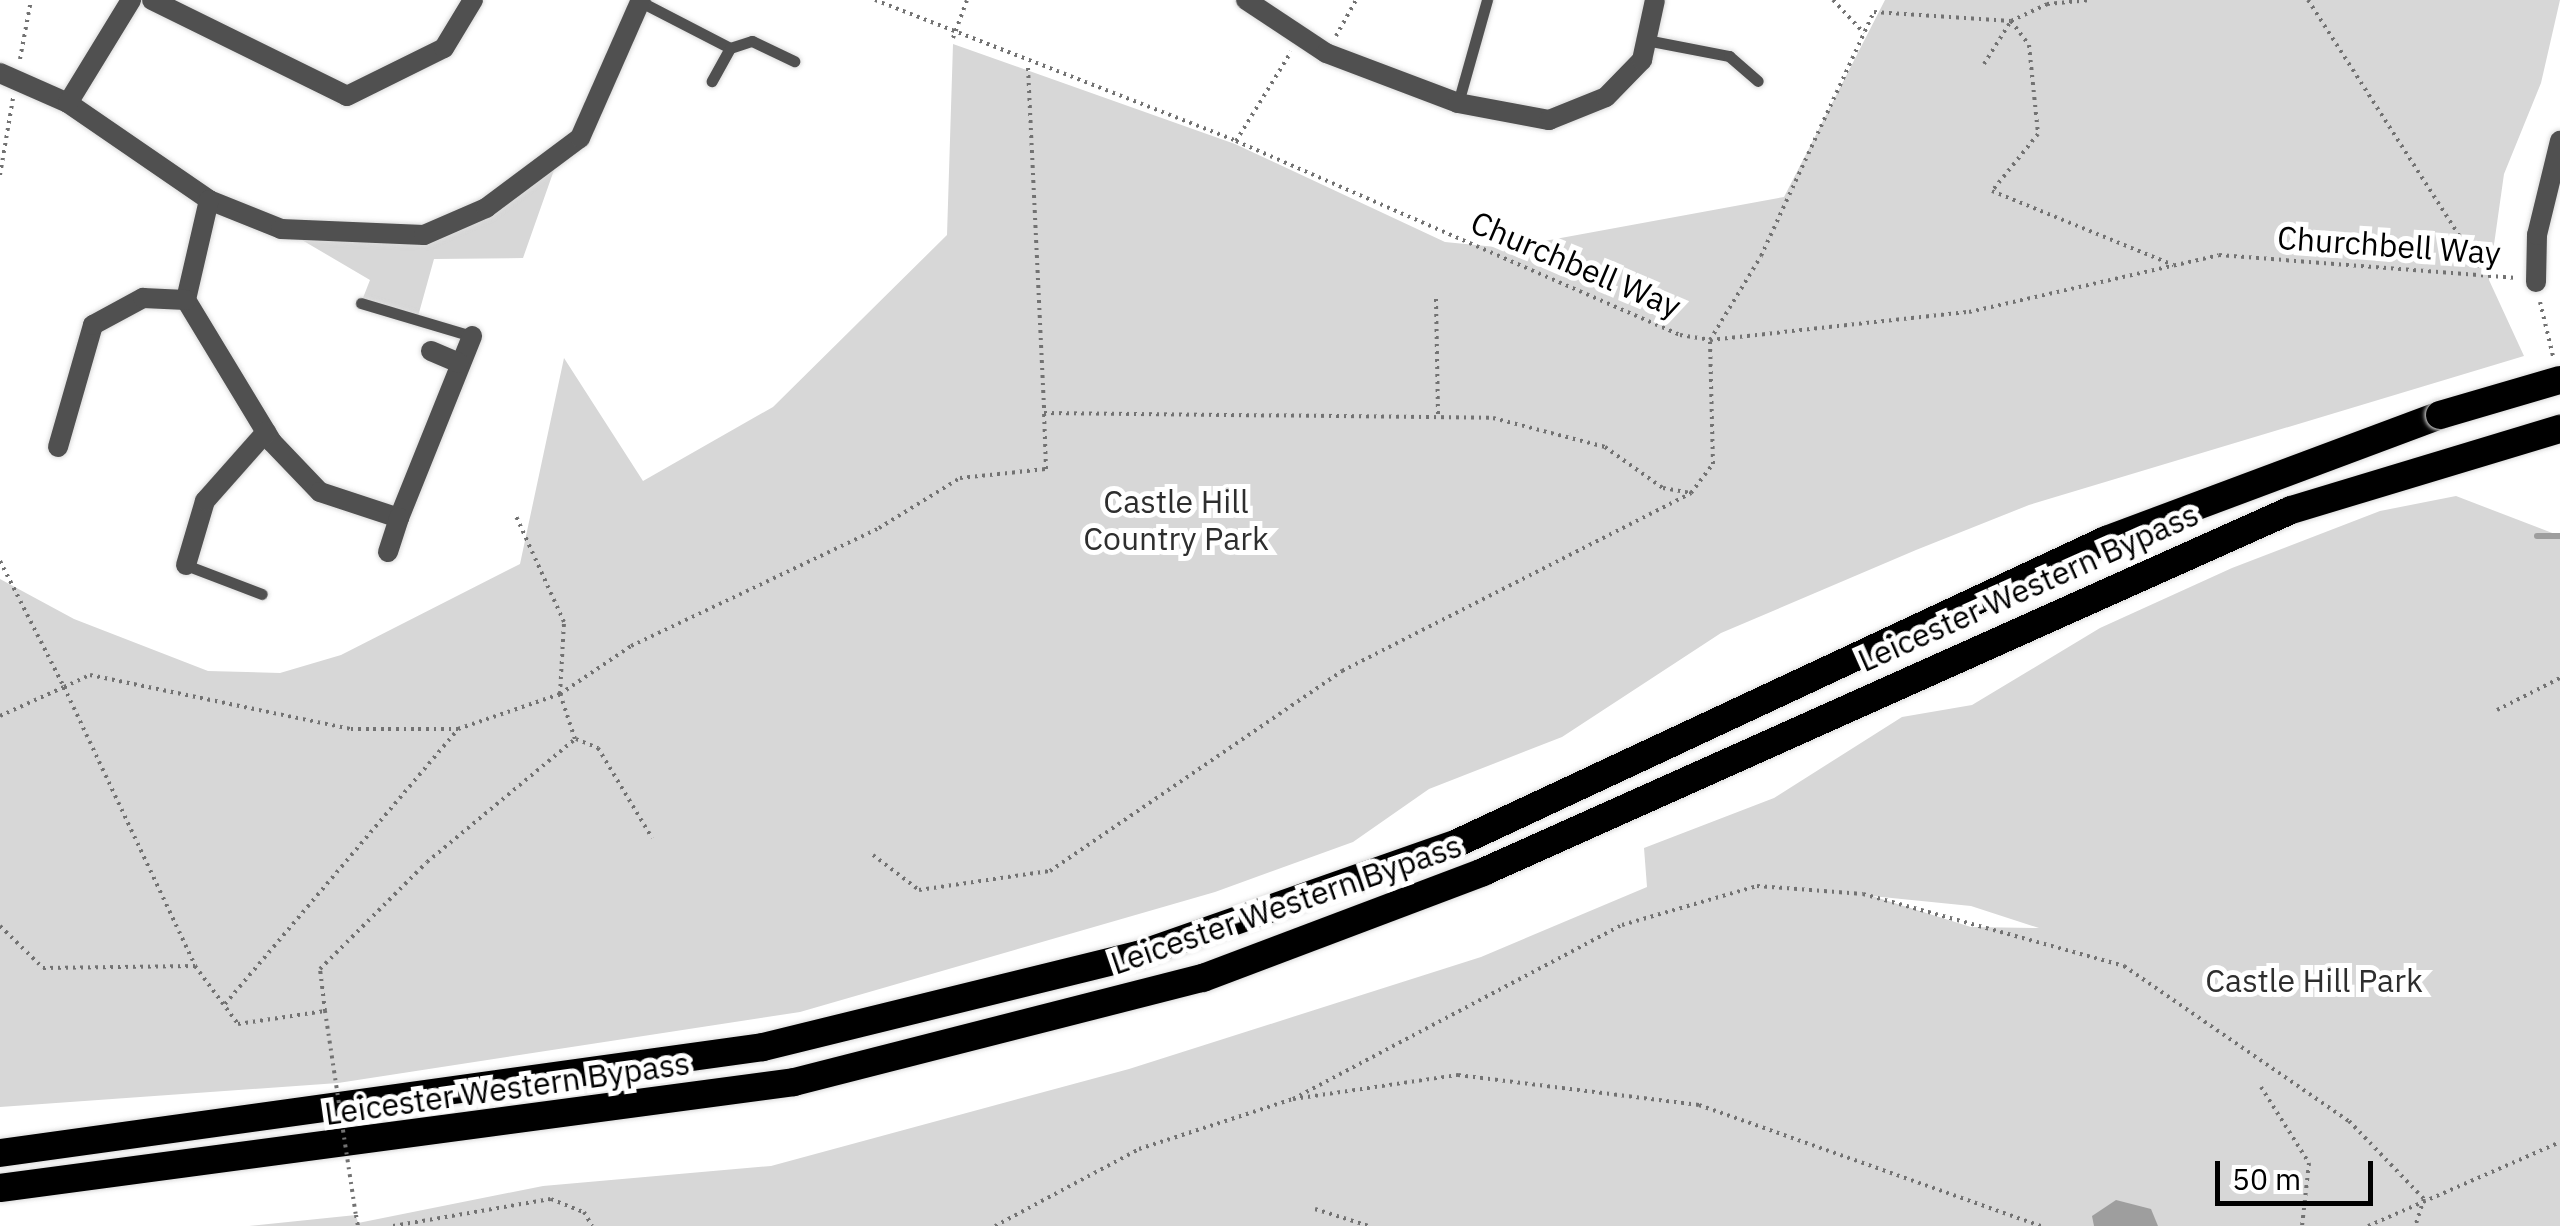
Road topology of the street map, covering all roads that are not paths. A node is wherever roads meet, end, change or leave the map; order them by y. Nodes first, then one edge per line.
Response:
1 (131, 0) edge
2 (152, 0) edge
3 (473, 0) edge
4 (1246, 0) edge
5 (1487, 0) edge
6 (1655, 0) edge
7 (641, 1) edge
8 (1646, 40) junction
9 (730, 48) junction
10 (794, 61) dead end
11 (8, 76) edge
12 (1758, 80) dead end
13 (712, 81) dead end
14 (68, 103) junction
15 (1458, 103) junction
16 (2560, 141) edge
17 (209, 200) junction
18 (2536, 282) road end
19 (186, 300) junction
20 (361, 303) dead end
21 (472, 336) joint
22 (431, 351) dead end
23 (459, 363) junction
24 (2558, 374) edge
25 (2560, 429) edge
26 (266, 432) junction
27 (58, 447) dead end
28 (399, 518) junction
29 (388, 552) dead end
30 (186, 564) joint
31 (262, 594) dead end
32 (0, 1152) edge
33 (0, 1188) edge

1 - 14 street
2 - 3 street
4 - 15 street
5 - 15 lane
6 - 8 street
7 - 9 lane
7 - 17 street
8 - 12 lane
8 - 15 street
9 - 10 lane
9 - 13 lane
11 - 14 street
14 - 17 street
16 - 18 street
17 - 19 street
19 - 26 street
19 - 27 street
20 - 21 lane
21 - 23 street
22 - 23 street
23 - 28 street
24 - 32 highway, Leicester Western Bypass, bridge
25 - 33 highway, Leicester Western Bypass
26 - 28 street
26 - 30 street
28 - 29 street
30 - 31 lane

